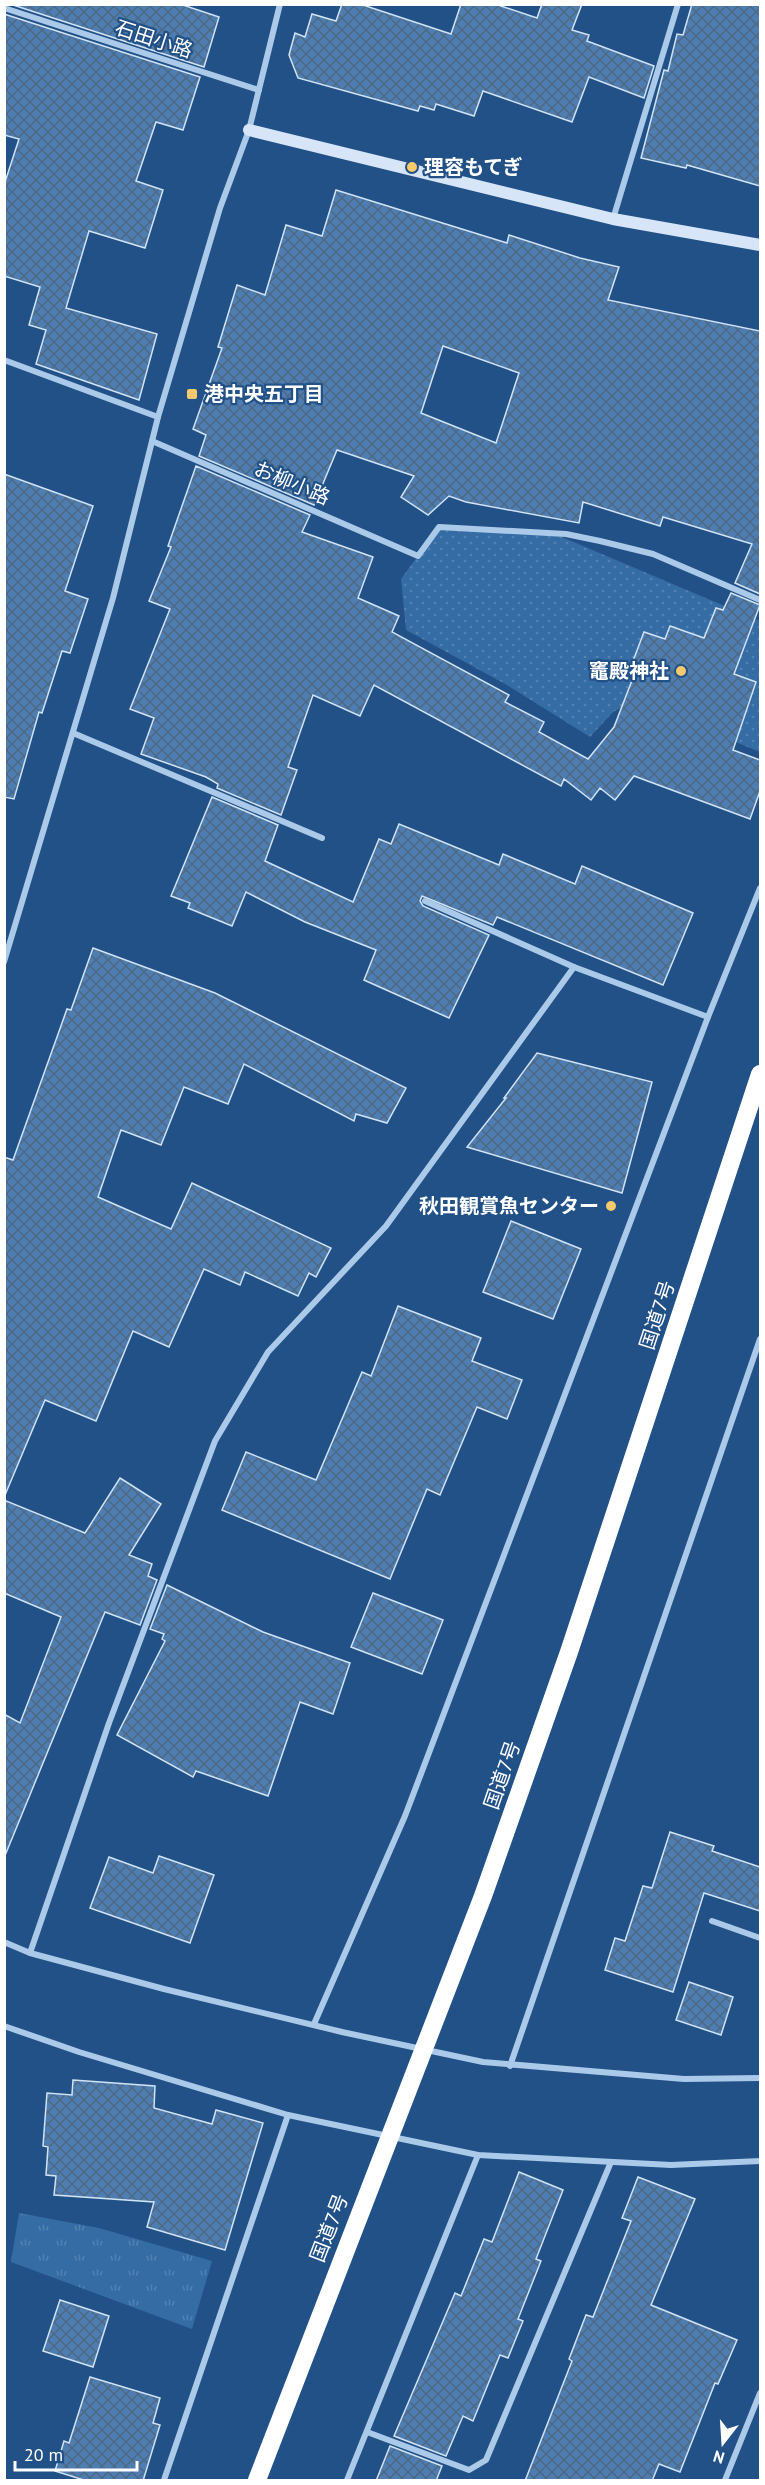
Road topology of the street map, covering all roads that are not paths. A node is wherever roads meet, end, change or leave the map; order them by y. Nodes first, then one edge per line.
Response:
1 (280, 4) edge
2 (678, 4) edge
3 (4, 8) edge
4 (259, 90) junction
5 (249, 130) junction
6 (613, 219) junction
7 (760, 245) edge
8 (4, 360) edge
9 (158, 417) junction
10 (152, 441) junction
11 (760, 600) edge
12 (73, 734) junction
13 (322, 838) dead end
14 (760, 888) edge
15 (425, 901) dead end
16 (4, 962) edge
17 (574, 967) junction
18 (708, 1017) junction
19 (760, 1074) edge
20 (760, 1339) edge
21 (759, 1348) edge
22 (712, 1922) dead end
23 (760, 1938) edge
24 (4, 1942) edge
25 (30, 1953) junction
26 (314, 2024) junction
27 (4, 2026) edge
28 (510, 2066) junction
29 (760, 2078) edge
30 (288, 2115) junction
31 (478, 2155) junction
32 (760, 2161) edge
33 (611, 2162) junction
34 (760, 2393) edge
35 (367, 2432) junction
36 (164, 2481) edge
37 (257, 2481) edge
38 (347, 2481) edge
39 (725, 2481) edge

1 - 4 street
2 - 6 street
3 - 4 street, 石田小路
4 - 5 street
5 - 6 street
5 - 9 street
6 - 7 street
8 - 9 street
9 - 10 street
10 - 11 street, お柳小路
10 - 12 street
12 - 13 street
12 - 16 street
14 - 18 street
15 - 17 street
17 - 18 street
17 - 25 street
18 - 26 street
19 - 37 highway, 国道7号
20 - 21 street
21 - 28 street
22 - 23 street
24 - 25 street
25 - 26 street
26 - 28 street
27 - 30 street
28 - 29 street
30 - 31 street
30 - 36 street
31 - 33 street
31 - 35 street
32 - 33 street
33 - 35 street
34 - 39 street
35 - 38 street

